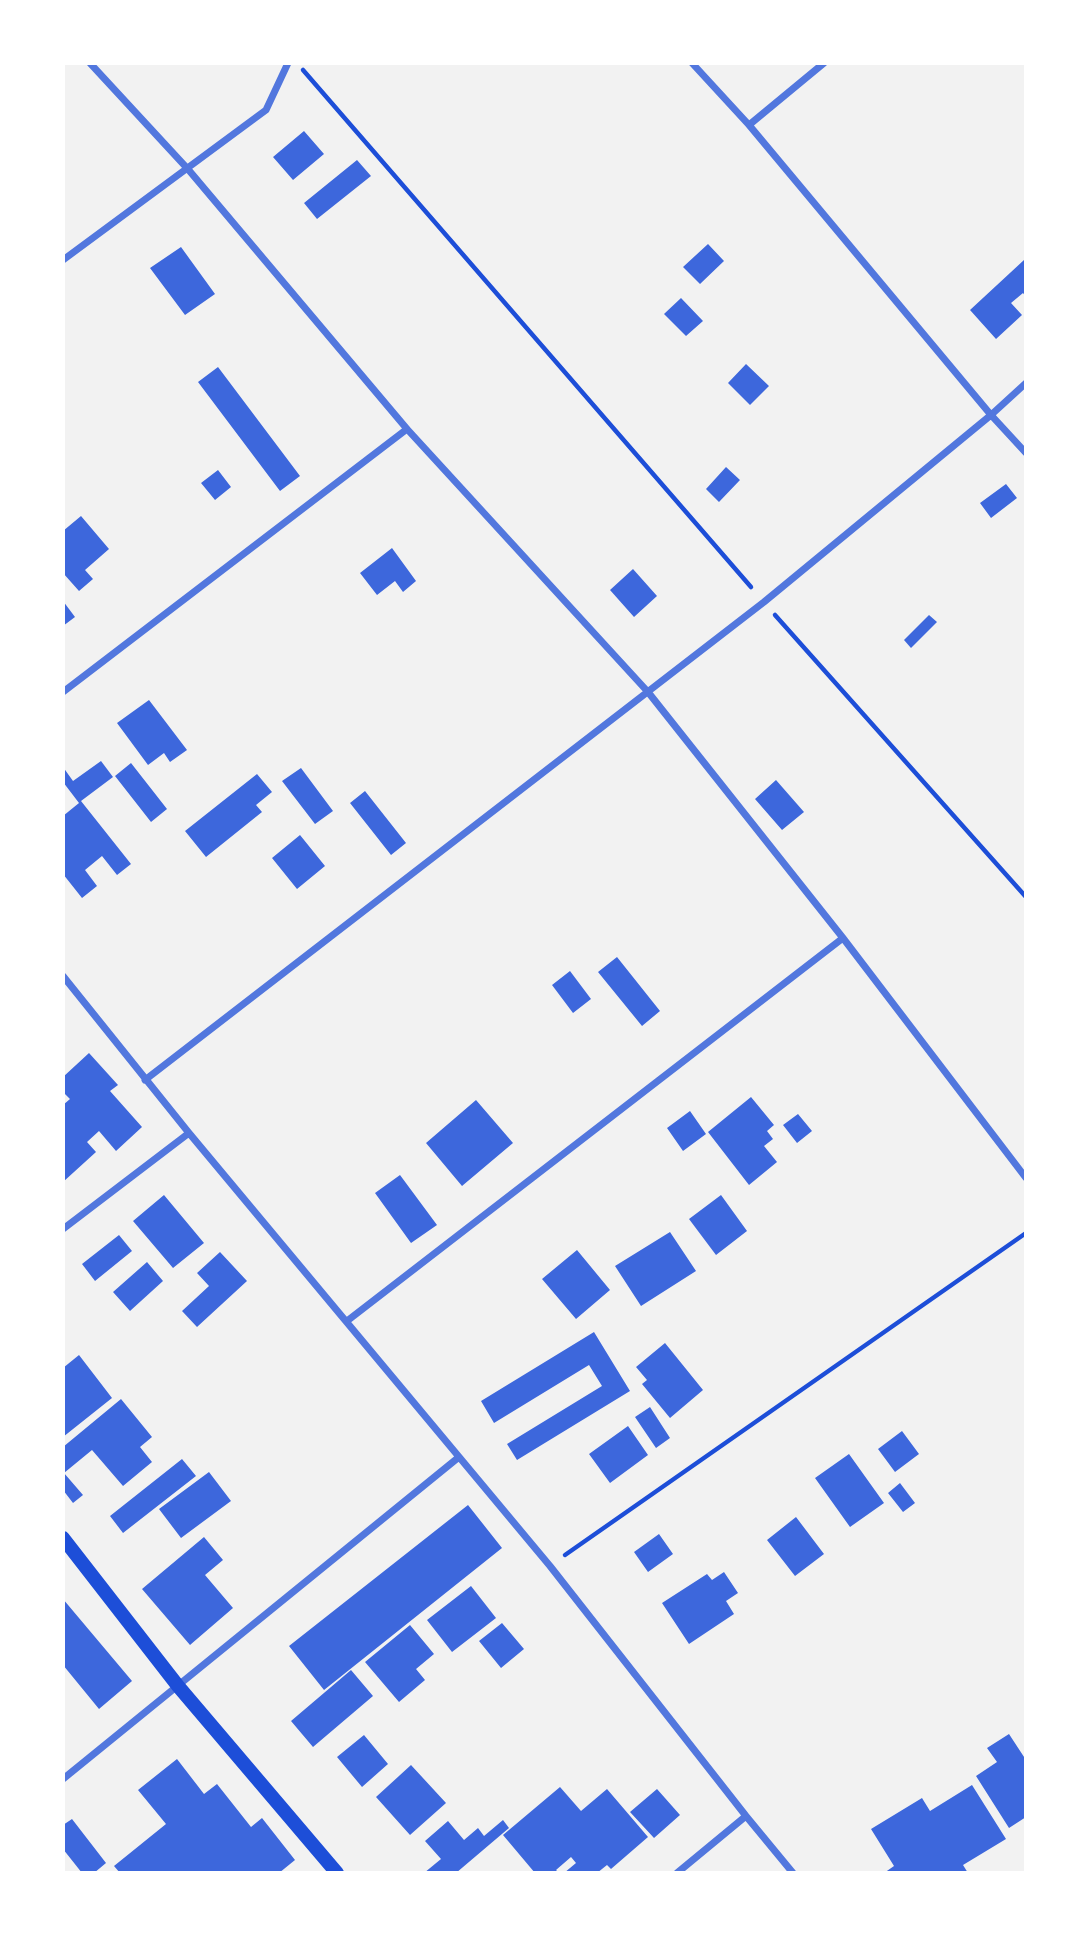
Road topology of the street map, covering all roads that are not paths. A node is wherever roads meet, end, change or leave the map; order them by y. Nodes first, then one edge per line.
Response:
1 (90, 63) edge
2 (288, 63) edge
3 (692, 63) edge
4 (824, 63) edge
5 (748, 125) junction
6 (187, 168) junction
7 (63, 260) edge
8 (1026, 383) edge
9 (991, 415) junction
10 (407, 429) junction
11 (1026, 453) edge
12 (63, 692) edge
13 (648, 692) junction
14 (844, 937) junction
15 (63, 976) edge
16 (145, 1080) junction
17 (188, 1133) junction
18 (1026, 1178) edge
19 (63, 1229) edge
20 (347, 1321) junction
21 (459, 1457) junction
22 (63, 1538) edge
23 (178, 1686) junction
24 (63, 1779) edge
25 (746, 1816) junction
26 (337, 1873) edge
27 (677, 1873) edge
28 (793, 1873) edge

1 - 6 street
2 - 6 street
3 - 5 street
4 - 5 street
5 - 9 street
6 - 7 street
6 - 10 street
8 - 9 street
9 - 11 street
9 - 13 street
10 - 12 street
10 - 13 street
13 - 14 street
13 - 16 street
14 - 18 street
14 - 20 street
15 - 16 street
16 - 17 street
17 - 19 street
17 - 20 street
20 - 21 street
21 - 23 street
21 - 25 street
22 - 23 main road
23 - 24 street
23 - 26 main road
25 - 27 street
25 - 28 street

